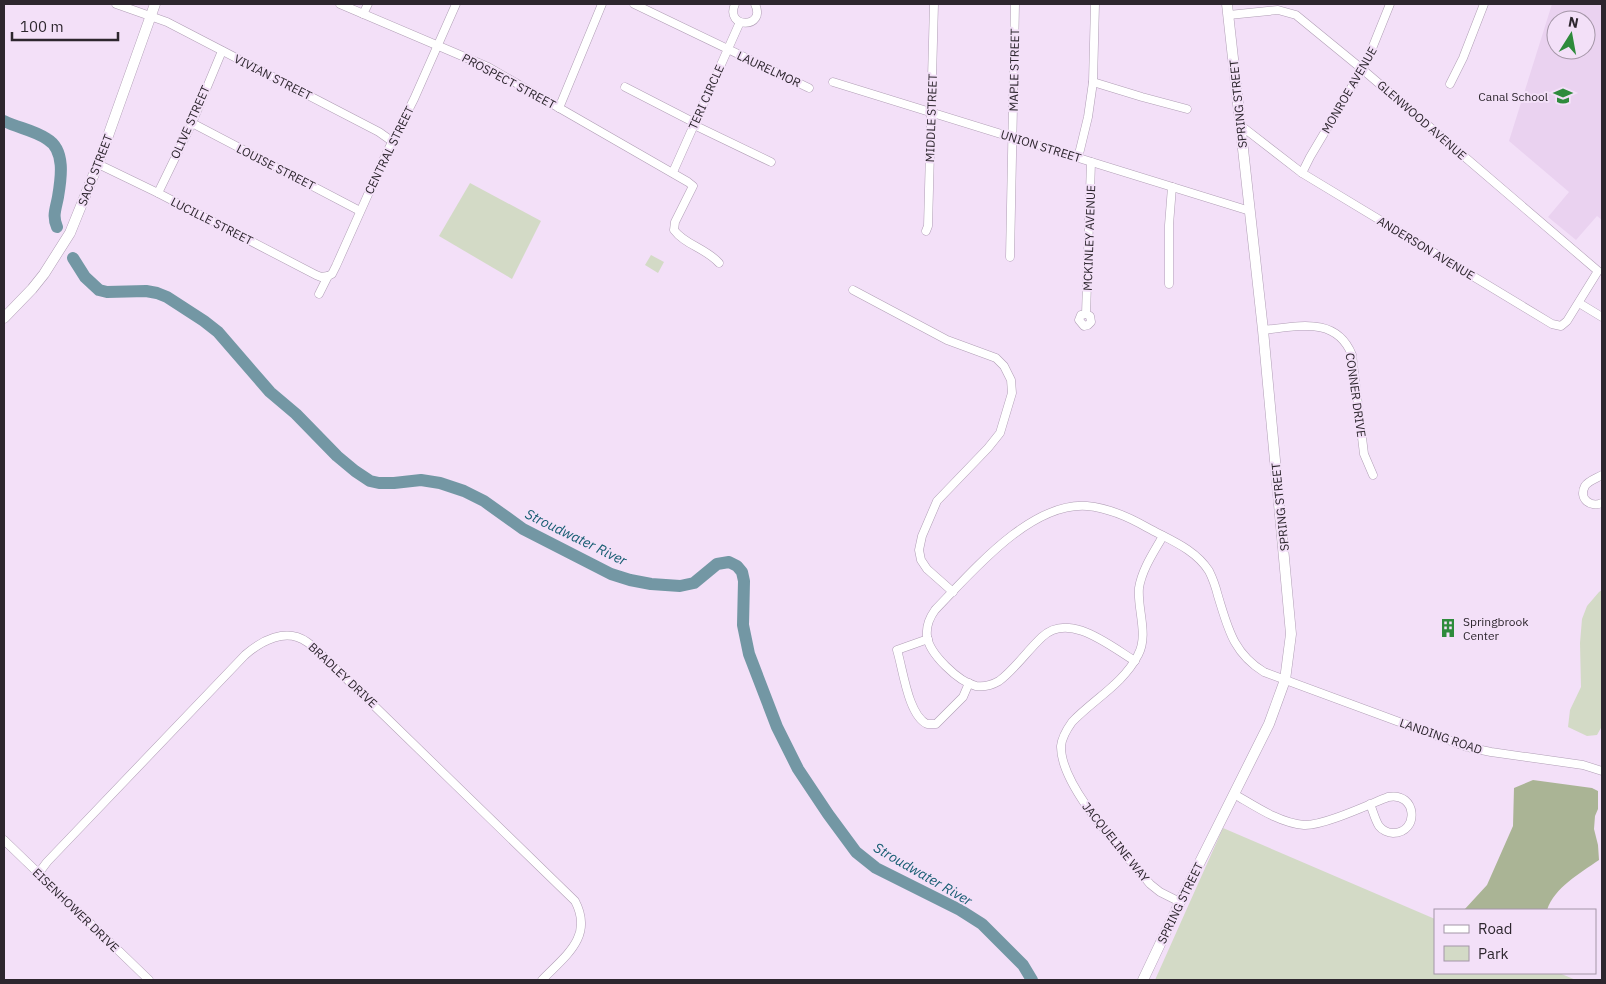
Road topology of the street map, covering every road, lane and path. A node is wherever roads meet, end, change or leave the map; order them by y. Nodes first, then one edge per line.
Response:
1 (116, 4) edge
2 (155, 4) edge
3 (340, 4) edge
4 (368, 4) edge
5 (456, 4) edge
6 (602, 4) edge
7 (634, 4) edge
8 (735, 4) edge
9 (755, 4) edge
10 (934, 4) edge
11 (1015, 4) edge
12 (1095, 4) edge
13 (1228, 4) edge
14 (1390, 4) edge
15 (1484, 4) edge
16 (363, 14) junction
17 (1229, 15) junction
18 (151, 16) junction
19 (740, 22) junction
20 (437, 46) junction
21 (728, 50) junction
22 (222, 51) junction
23 (1362, 69) junction
24 (833, 82) dead end
25 (1093, 82) junction
26 (1450, 84) dead end
27 (625, 87) dead end
28 (809, 88) dead end
29 (559, 108) junction
30 (1186, 109) dead end
31 (931, 112) junction
32 (192, 123) junction
33 (694, 124) junction
34 (1240, 126) junction
35 (1013, 138) junction
36 (393, 142) junction
37 (1078, 158) junction
38 (772, 162) dead end
39 (1091, 162) junction
40 (98, 164) junction
41 (672, 172) junction
42 (1302, 173) junction
43 (1172, 187) junction
44 (158, 193) junction
45 (360, 211) junction
46 (1250, 211) junction
47 (926, 231) dead end
48 (1010, 257) dead end
49 (719, 263) dead end
50 (1598, 271) joint
51 (328, 276) junction
52 (1170, 284) dead end
53 (853, 290) dead end
54 (319, 294) dead end
55 (1579, 302) junction
56 (1086, 314) dead end
57 (1602, 317) edge
58 (4, 318) edge
59 (1262, 330) junction
60 (1373, 475) dead end
61 (1602, 475) edge
62 (1602, 503) edge
63 (1163, 536) junction
64 (952, 592) junction
65 (928, 638) junction
66 (1135, 661) junction
67 (1285, 680) junction
68 (969, 683) junction
69 (1602, 772) edge
70 (1234, 794) junction
71 (1370, 804) junction
72 (4, 840) edge
73 (38, 874) junction
74 (1180, 902) junction
75 (149, 980) edge
76 (542, 980) edge
77 (1143, 980) edge

1 - 18 street, VIVIAN STREET
2 - 18 main road, SACO STREET
3 - 16 street, PROSPECT STREET
4 - 16 street
5 - 20 street, CENTRAL STREET
6 - 29 street
7 - 21 street, LAURELMOR
8 - 19 street
9 - 19 street
10 - 31 street, MIDDLE STREET
11 - 35 street, MAPLE STREET
12 - 25 street
13 - 17 main road, SPRING STREET
14 - 23 street, MONROE AVENUE
15 - 26 street
16 - 20 street, PROSPECT STREET
17 - 23 street, GLENWOOD AVENUE
17 - 34 main road, SPRING STREET
18 - 22 street, VIVIAN STREET
18 - 40 main road, SACO STREET
19 - 21 street, TERI CIRCLE
20 - 29 street, PROSPECT STREET
20 - 36 street, CENTRAL STREET
21 - 28 street, LAURELMOR
21 - 33 street, TERI CIRCLE
22 - 32 street, OLIVE STREET
22 - 36 street, VIVIAN STREET
23 - 42 street, MONROE AVENUE
23 - 50 street, GLENWOOD AVENUE
24 - 31 street, UNION STREET
25 - 30 street
25 - 37 street
27 - 33 street
29 - 41 street, PROSPECT STREET
31 - 35 street, UNION STREET
31 - 47 street, MIDDLE STREET
32 - 44 street, OLIVE STREET
32 - 45 street, LOUISE STREET
33 - 38 street
33 - 41 street, TERI CIRCLE
34 - 42 street, ANDERSON AVENUE
34 - 46 main road, SPRING STREET
35 - 37 street, UNION STREET
35 - 48 street, MAPLE STREET
36 - 45 street, CENTRAL STREET
37 - 39 street, UNION STREET
39 - 43 street, UNION STREET
39 - 56 street, MCKINLEY AVENUE
40 - 44 street, LUCILLE STREET
40 - 58 main road, SACO STREET
41 - 49 street, PROSPECT STREET
42 - 55 street, ANDERSON AVENUE
43 - 46 street, UNION STREET
43 - 52 street
44 - 51 street, LUCILLE STREET
45 - 51 street, CENTRAL STREET
46 - 59 main road, SPRING STREET
50 - 55 street, ANDERSON AVENUE
51 - 54 street, CENTRAL STREET
53 - 64 street
55 - 57 street
59 - 60 street, CONNER DRIVE
59 - 67 main road, SPRING STREET
61 - 62 street
63 - 64 street, LANDING ROAD
63 - 66 street, JACQUELINE WAY
63 - 67 street, LANDING ROAD
64 - 65 street, LANDING ROAD
65 - 68 street
65 - 68 street
66 - 68 street
66 - 74 street, JACQUELINE WAY
67 - 69 street, LANDING ROAD
67 - 70 main road, SPRING STREET
70 - 71 street
70 - 74 main road, SPRING STREET
71 - 71 street
72 - 73 street, EISENHOWER DRIVE
73 - 75 street, EISENHOWER DRIVE
73 - 76 street, BRADLEY DRIVE
74 - 77 main road, SPRING STREET

